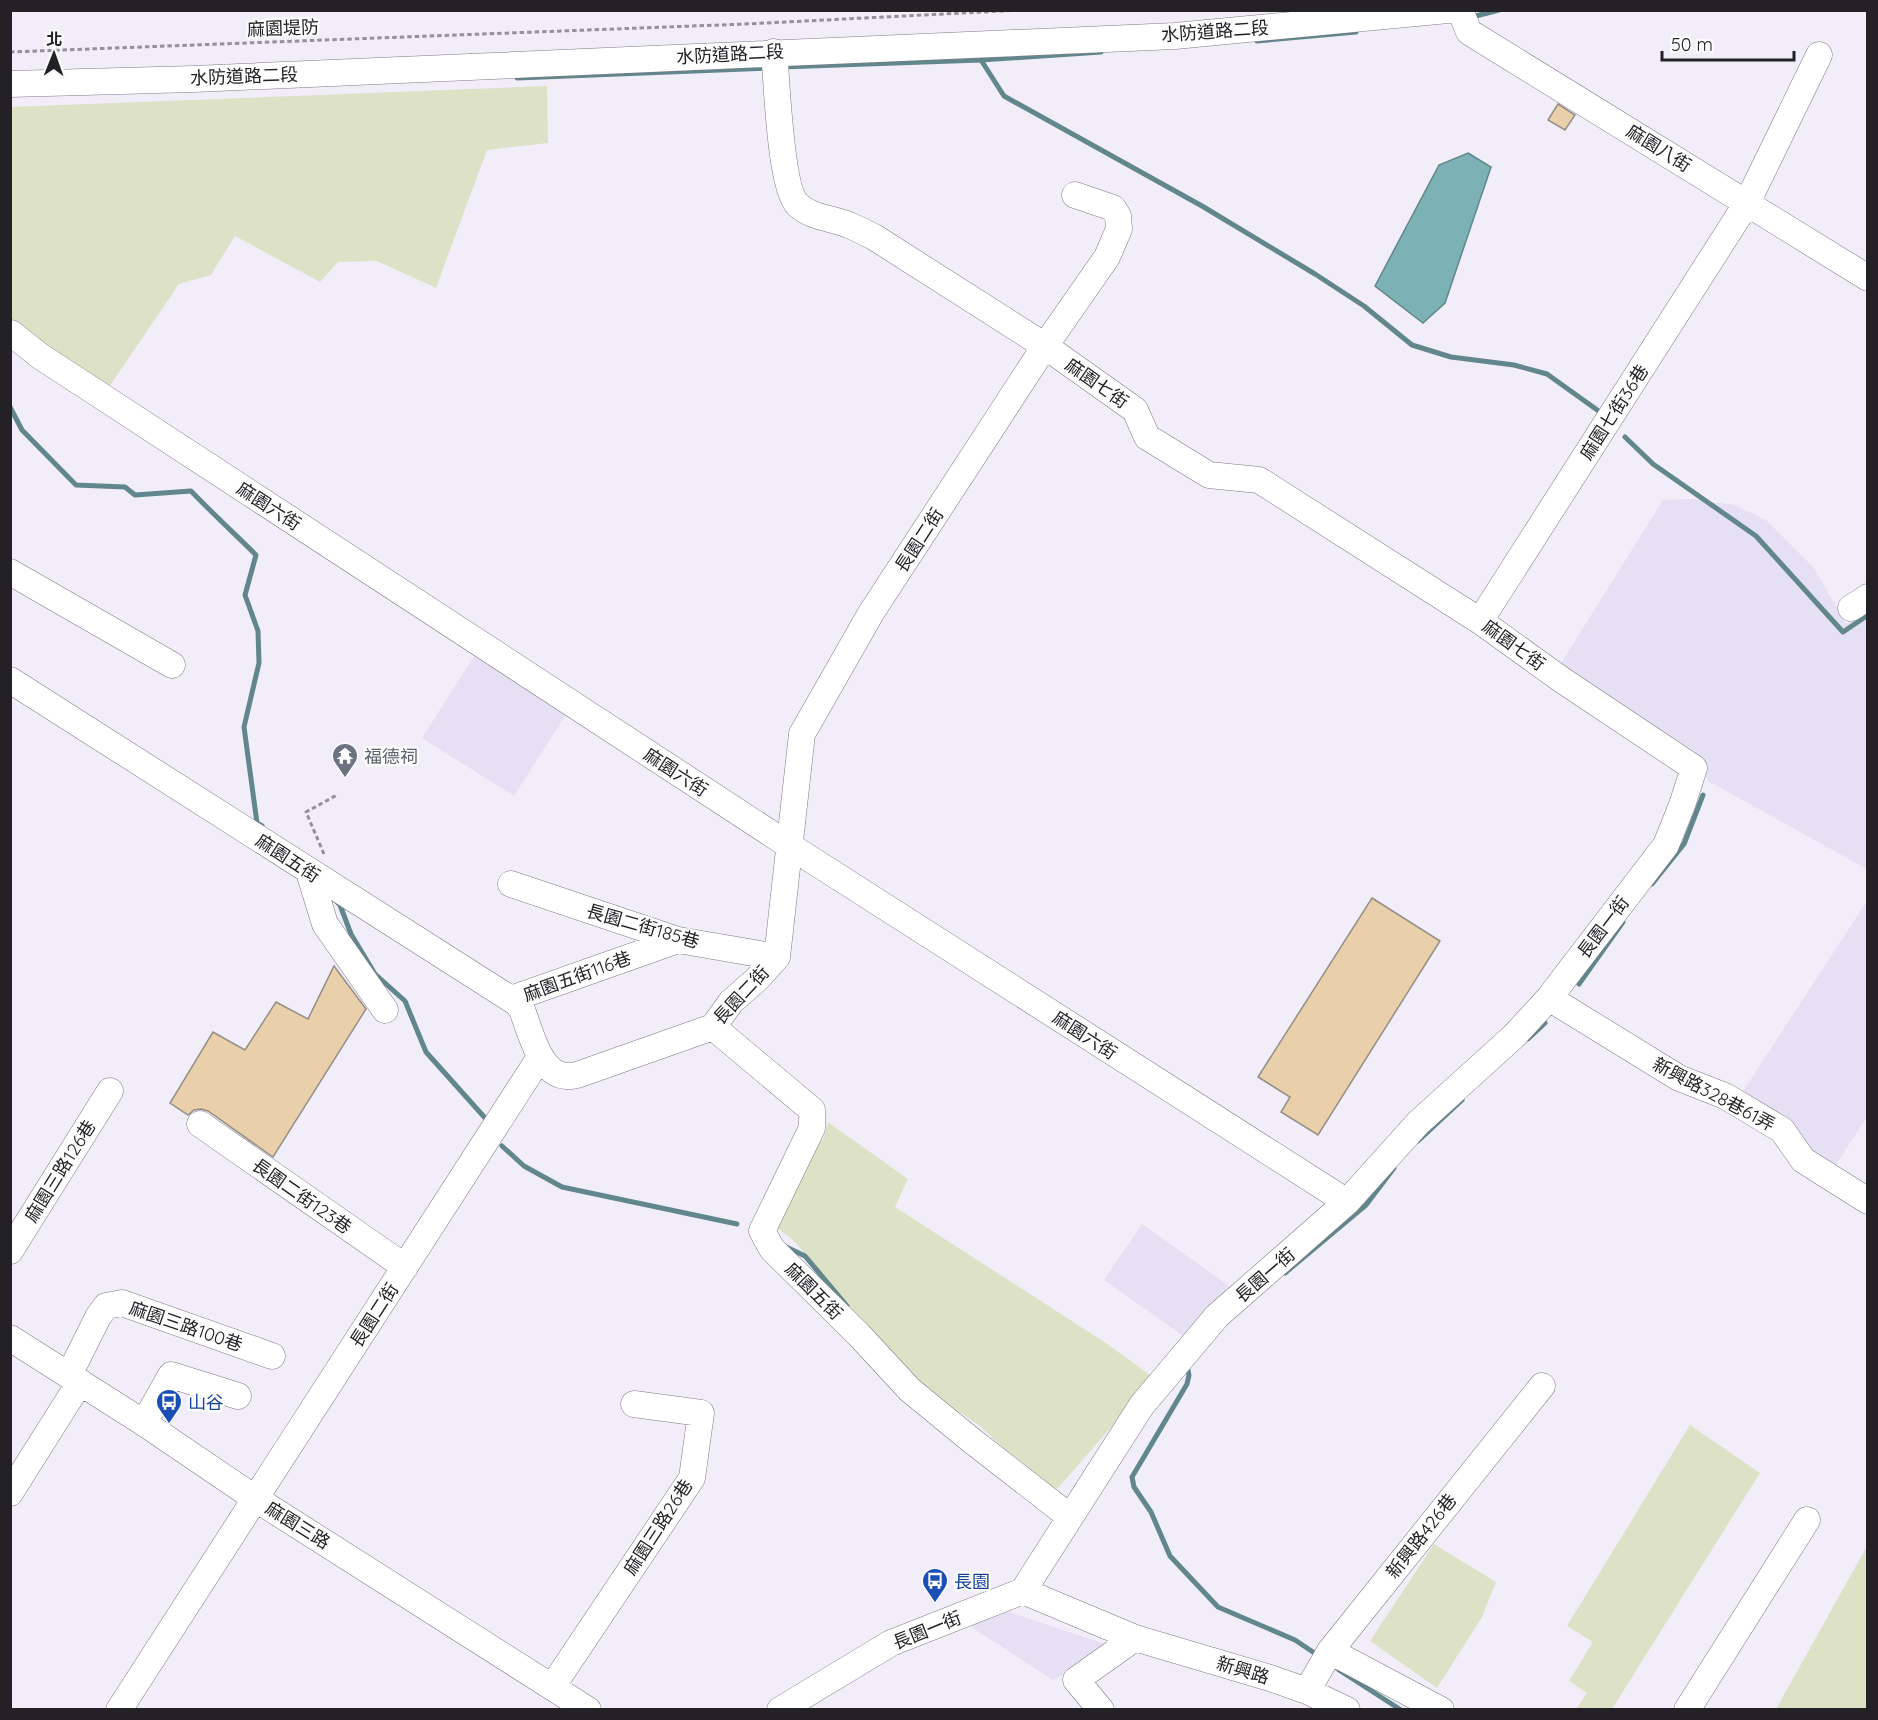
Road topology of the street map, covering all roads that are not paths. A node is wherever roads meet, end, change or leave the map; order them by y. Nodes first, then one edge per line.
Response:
1 (1448, 10) edge
2 (1465, 21) edge
3 (1819, 55) dead end
4 (775, 64) junction
5 (10, 84) edge
6 (1075, 195) dead end
7 (1747, 202) junction
8 (1868, 278) edge
9 (11, 333) edge
10 (1045, 346) junction
11 (10, 572) edge
12 (1480, 621) junction
13 (172, 665) dead end
14 (10, 680) edge
15 (1694, 768) joint
16 (790, 846) junction
17 (318, 867) junction
18 (511, 884) dead end
19 (678, 940) junction
20 (777, 957) junction
21 (1549, 998) junction
22 (511, 999) junction
23 (385, 1010) dead end
24 (713, 1027) junction
25 (540, 1057) junction
26 (110, 1091) dead end
27 (200, 1124) dead end
28 (1868, 1201) edge
29 (1347, 1202) junction
30 (10, 1251) edge
31 (405, 1267) junction
32 (10, 1338) edge
33 (272, 1356) dead end
34 (75, 1378) junction
35 (1542, 1386) dead end
36 (238, 1396) dead end
37 (634, 1404) dead end
38 (144, 1423) junction
39 (10, 1492) edge
40 (256, 1499) junction
41 (1070, 1517) junction
42 (1807, 1520) dead end
43 (1023, 1591) junction
44 (1135, 1638) junction
45 (1330, 1651) junction
46 (552, 1687) junction
47 (1306, 1691) junction
48 (119, 1710) edge
49 (588, 1710) edge
50 (780, 1710) edge
51 (1101, 1710) edge
52 (1347, 1710) edge
53 (1441, 1710) edge
54 (1687, 1710) edge

1 - 4 street, 水防道路二段
2 - 7 street, 麻園八街
3 - 7 street, 麻園七街36巷
4 - 5 street, 水防道路二段
4 - 10 street, 麻園七街
6 - 10 street, 長園二街
7 - 8 street, 麻園八街
7 - 12 street, 麻園七街36巷
9 - 16 street, 麻園六街
10 - 12 street, 麻園七街
10 - 16 street, 長園二街
11 - 13 street
12 - 15 street, 麻園七街
14 - 17 street, 麻園五街
15 - 21 street, 長園一街
16 - 20 street, 長園二街
16 - 29 street, 麻園六街
17 - 22 street, 麻園五街
17 - 23 street
18 - 19 street, 長園二街185巷
19 - 20 street, 長園二街185巷
19 - 22 street, 麻園五街116巷
20 - 24 street, 長園二街
21 - 28 street, 新興路328巷61弄
21 - 29 street, 長園一街
22 - 25 street, 麻園五街
24 - 25 street, 長園二街
24 - 41 street, 麻園五街
25 - 31 street, 長園二街
26 - 30 street, 麻園三路126巷
27 - 31 street, 長園二街123巷
29 - 41 street, 長園一街
31 - 40 street, 長園二街
32 - 34 street, 麻園三路
33 - 34 street, 麻園三路100巷
34 - 38 street, 麻園三路
34 - 39 street
35 - 45 street, 新興路426巷
36 - 38 street
37 - 46 street, 麻園三路26巷
38 - 40 street, 麻園三路
40 - 46 street, 麻園三路
40 - 48 street, 長園二街
41 - 43 street, 長園一街
42 - 54 street
43 - 44 street, 新興路
43 - 50 street, 長園一街
44 - 47 street, 新興路
44 - 51 street
45 - 47 street, 新興路426巷
45 - 53 street
46 - 49 street, 麻園三路
47 - 52 street, 新興路

